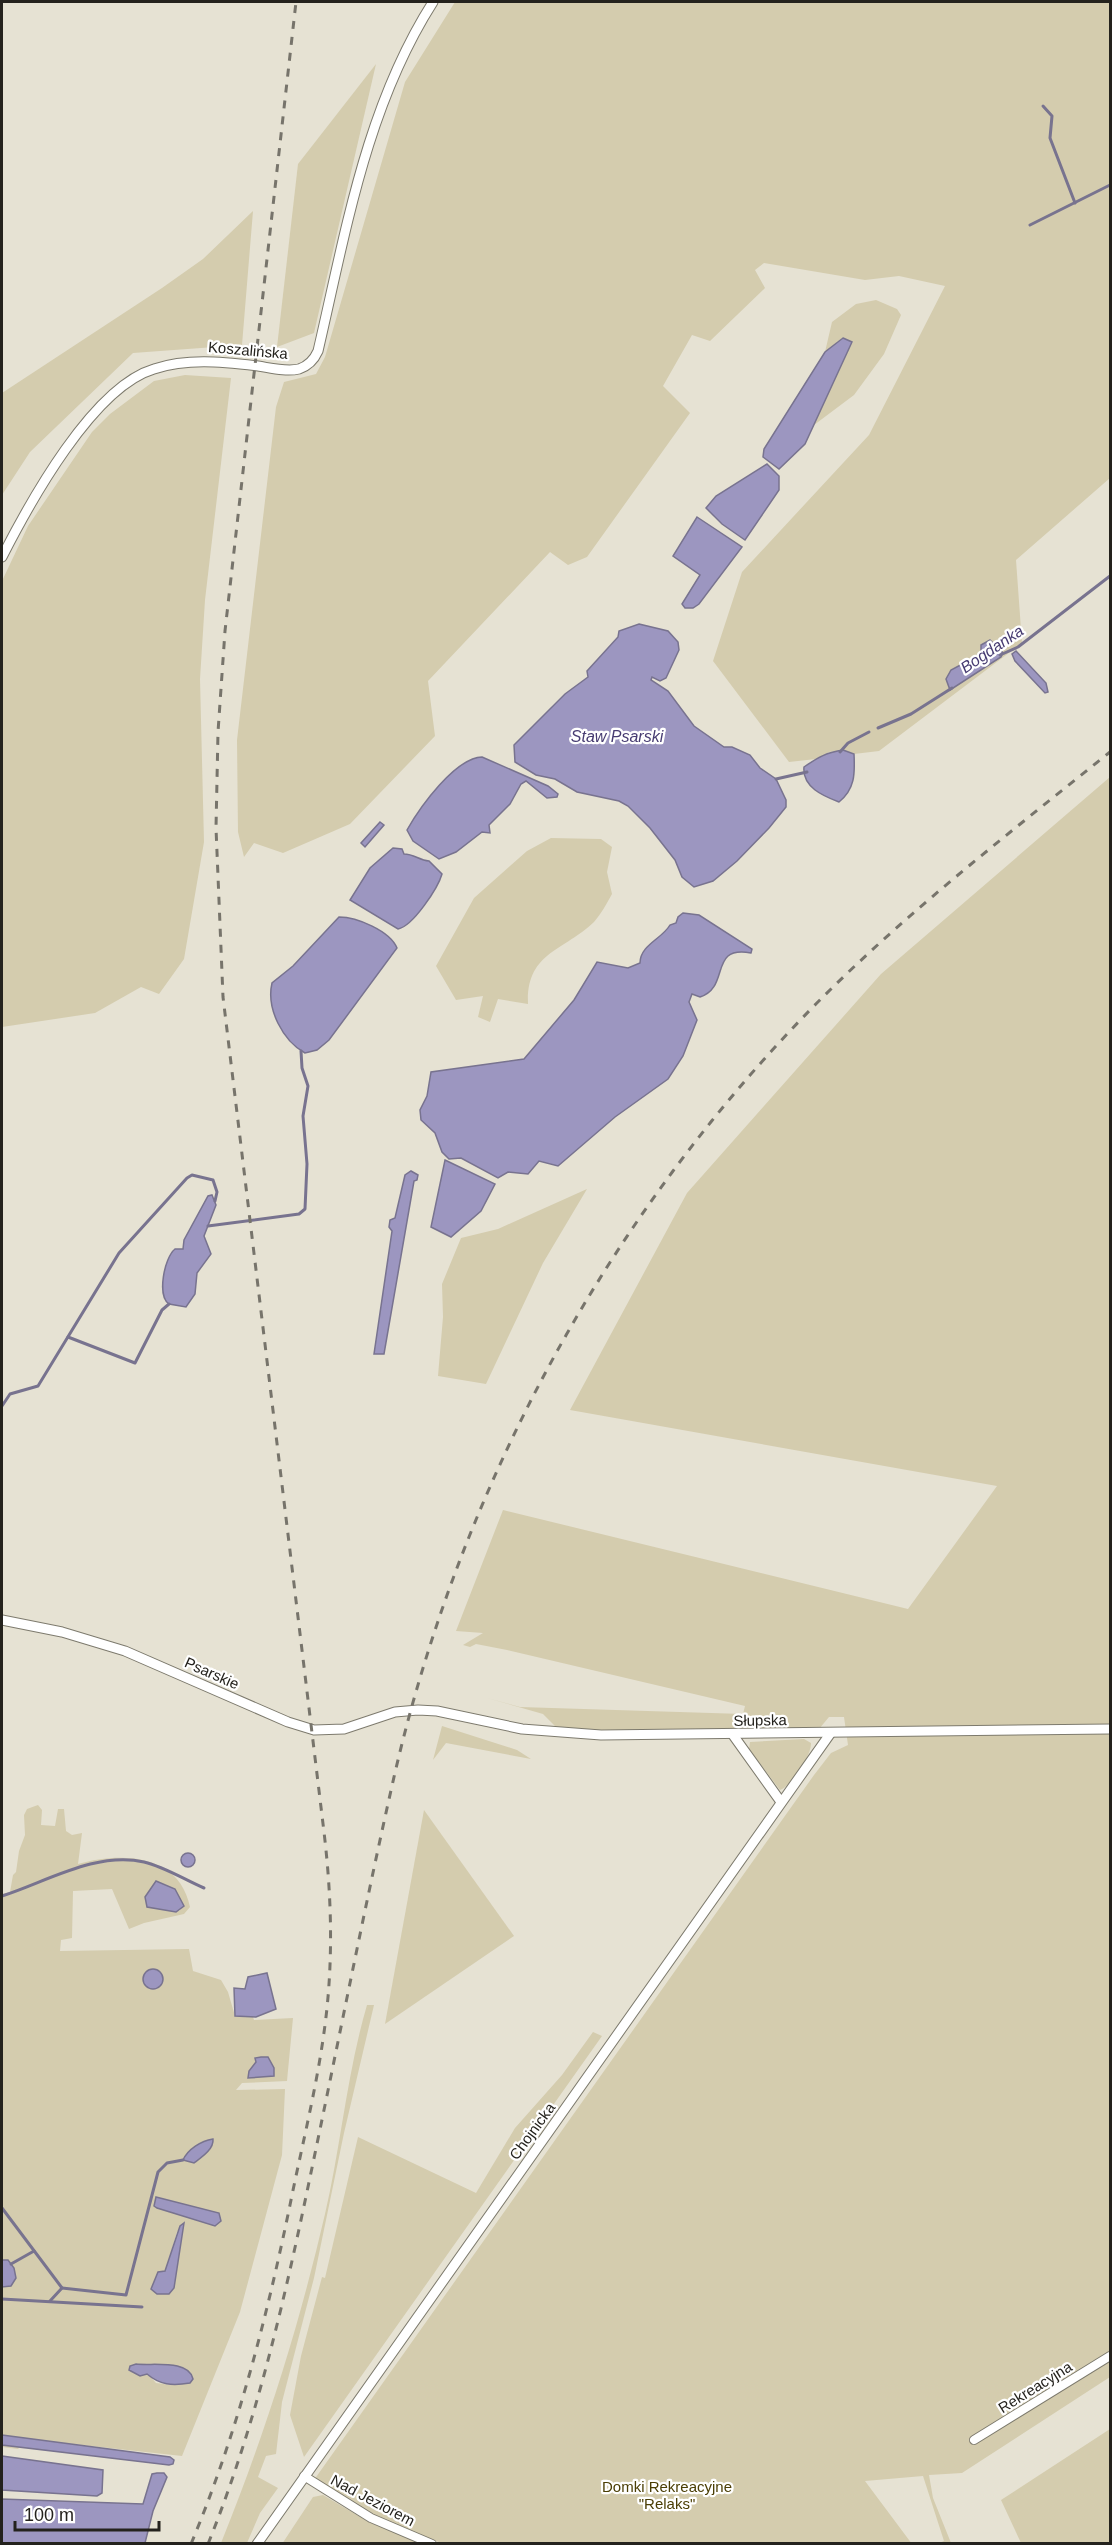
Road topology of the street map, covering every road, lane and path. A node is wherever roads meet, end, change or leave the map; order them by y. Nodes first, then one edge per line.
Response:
1 (433, 2) edge
2 (2, 557) edge
3 (2, 1620) edge
4 (411, 1710) joint
5 (1110, 1729) edge
6 (830, 1734) junction
7 (733, 1735) junction
8 (781, 1802) junction
9 (1110, 2356) edge
10 (974, 2440) dead end
11 (304, 2476) junction
12 (257, 2544) edge
13 (432, 2544) edge

1 - 2 street, Koszalińska
3 - 4 street, Psarskie
4 - 7 street, Słupska
5 - 6 street, Słupska
6 - 7 street, Słupska
6 - 8 street, Chojnicka
7 - 8 street
8 - 11 street, Chojnicka
9 - 10 street, Rekreacyjna
11 - 12 street, Chojnicka
11 - 13 street, Nad Jeziorem

